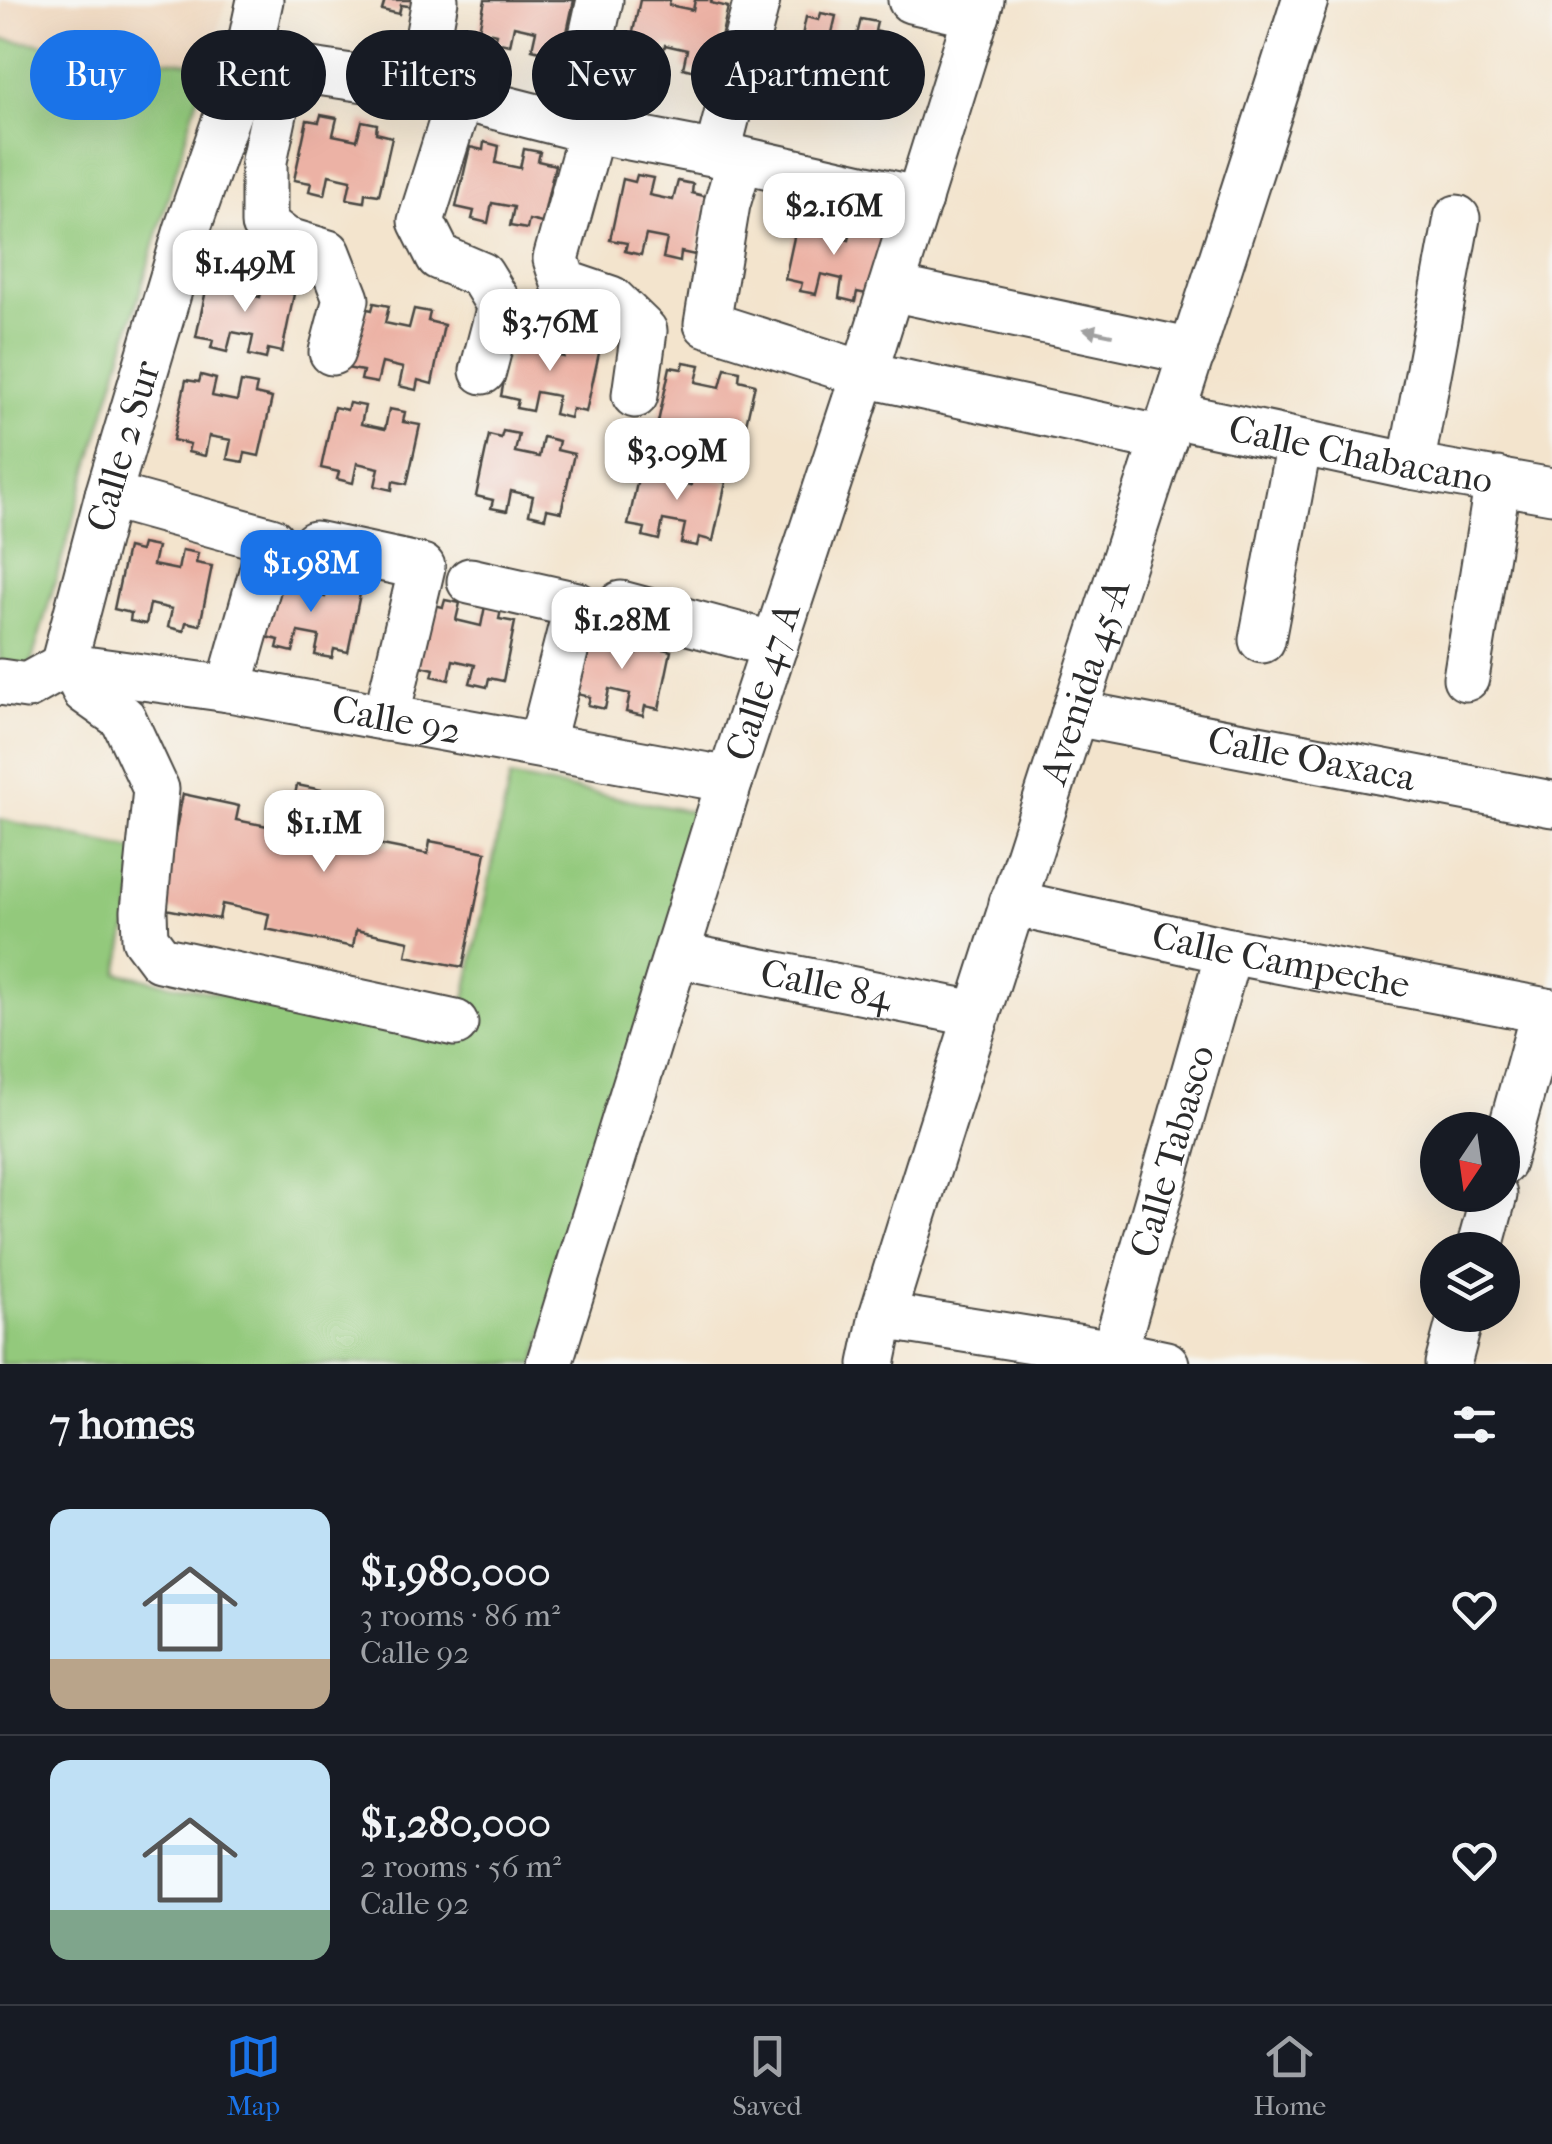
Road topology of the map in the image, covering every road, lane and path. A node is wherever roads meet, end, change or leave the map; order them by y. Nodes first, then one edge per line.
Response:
1 (260, 0) edge
2 (435, 0) edge
3 (600, 0) edge
4 (757, 0) edge
5 (911, 0) edge
6 (1305, 0) edge
7 (979, 8) edge
8 (263, 30) edge
9 (437, 30) edge
10 (512, 110) edge
11 (238, 120) edge
12 (265, 120) edge
13 (436, 120) edge
14 (582, 127) junction
15 (728, 157) junction
16 (919, 200) junction
17 (1457, 218) dead end
18 (891, 288) junction
19 (332, 352) dead end
20 (1193, 352) junction
21 (482, 371) dead end
22 (864, 374) junction
23 (635, 395) dead end
24 (1168, 427) junction
25 (1299, 443) junction
26 (1411, 466) junction
27 (1498, 480) junction
28 (1552, 491) edge
29 (108, 494) junction
30 (315, 544) dead end
31 (470, 581) dead end
32 (621, 604) dead end
33 (1262, 640) dead end
34 (775, 645) junction
35 (68, 667) junction
36 (1466, 678) dead end
37 (0, 682) edge
38 (230, 689) junction
39 (1074, 713) junction
40 (386, 718) junction
41 (541, 746) junction
42 (730, 780) junction
43 (1552, 804) edge
44 (1012, 903) junction
45 (1229, 950) junction
46 (677, 954) junction
47 (1548, 1011) edge
48 (976, 1014) junction
49 (455, 1023) dead end
50 (1517, 1112) edge
51 (882, 1316) junction
52 (1456, 1332) edge
53 (1114, 1353) junction
54 (549, 1364) edge
55 (872, 1364) edge
56 (1166, 1364) edge
57 (1448, 1364) edge

1 - 8 street, Calle 2 Sur
2 - 9 street
3 - 14 street
4 - 15 street
5 - 7 street
6 - 20 street, Avenida 45-A
7 - 16 street, Calle 47 A
10 - 14 street
11 - 29 street, Calle 2 Sur
12 - 19 street
13 - 21 street
14 - 15 street
14 - 23 street
15 - 16 street
15 - 22 street, Calle Chabacano
16 - 18 street, Calle 47 A
17 - 26 street
20 -> 18 street
18 - 22 street, Calle 47 A
20 - 24 street, Avenida 45-A
22 - 24 street, Calle Chabacano
22 - 34 street, Calle 47 A
24 - 25 street, Calle Chabacano
24 - 39 street, Avenida 45-A
25 - 26 street, Calle Chabacano
25 - 33 street
26 - 27 street, Calle Chabacano
27 - 28 street, Calle Chabacano
27 - 36 street
29 - 35 street, Calle 2 Sur
29 - 38 street
30 - 40 street
31 - 41 street
32 - 34 street
34 - 42 street, Calle 47 A
35 - 37 street
35 - 38 street, Calle 92
35 - 49 street
38 - 40 street, Calle 92
39 - 43 street, Calle Oaxaca
39 - 44 street, Avenida 45-A
40 - 41 street, Calle 92
41 - 42 street, Calle 92
42 - 46 street, Calle 47 A
44 - 45 street, Calle Campeche
44 - 48 street, Avenida 45-A
45 - 47 street, Calle Campeche
45 - 53 street, Calle Tabasco
46 - 48 street, Calle 84
46 - 54 street, Calle 47 A
47 - 50 street
48 - 51 street, Avenida 45-A
51 - 53 street
51 - 55 street, Avenida 45-A
52 - 57 street
53 - 56 street

